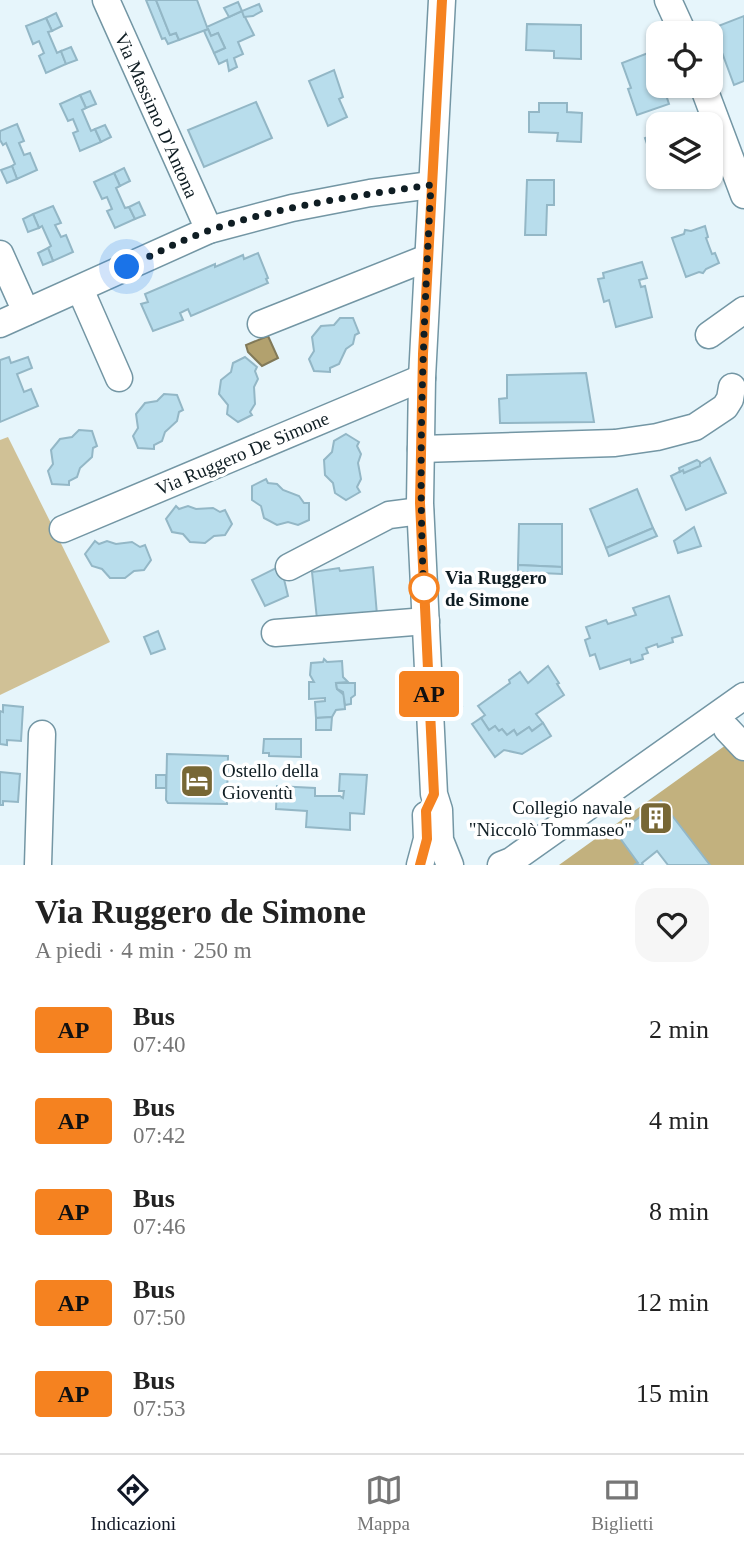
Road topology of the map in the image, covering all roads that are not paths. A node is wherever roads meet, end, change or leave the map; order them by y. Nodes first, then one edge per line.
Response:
1 (106, 0) edge
2 (442, 0) edge
3 (668, 0) edge
4 (678, 21) edge
5 (708, 98) edge
6 (431, 185) junction
7 (744, 195) edge
8 (209, 230) junction
9 (0, 254) edge
10 (428, 258) junction
11 (80, 289) junction
12 (744, 310) edge
13 (26, 312) junction
14 (0, 324) edge
15 (261, 324) dead end
16 (709, 335) dead end
17 (118, 378) dead end
18 (422, 378) junction
19 (738, 384) edge
20 (421, 449) junction
21 (420, 511) junction
22 (63, 529) dead end
23 (289, 567) dead end
24 (426, 621) junction
25 (275, 633) dead end
26 (744, 696) edge
27 (738, 731) edge
28 (43, 734) dead end
29 (434, 794) junction
30 (38, 865) edge
31 (420, 865) edge
32 (429, 865) edge
33 (449, 865) edge
34 (501, 865) edge
35 (531, 865) edge

1 - 8 street, Via Massimo D'Antona
2 - 6 street
3 - 4 street
5 - 7 street
6 - 8 street
6 - 10 street
8 - 11 street
9 - 13 street
10 - 15 street
10 - 18 street
11 - 13 street
11 - 17 street
12 - 16 street
13 - 14 street
18 - 20 street
18 - 22 street, Via Ruggero De Simone
19 - 20 street
20 - 21 street
21 - 23 street
21 - 24 street
24 - 25 street
24 - 29 street
26 - 34 street
27 - 35 street
28 - 30 street
29 - 31 street
29 - 33 street
32 - 33 street

